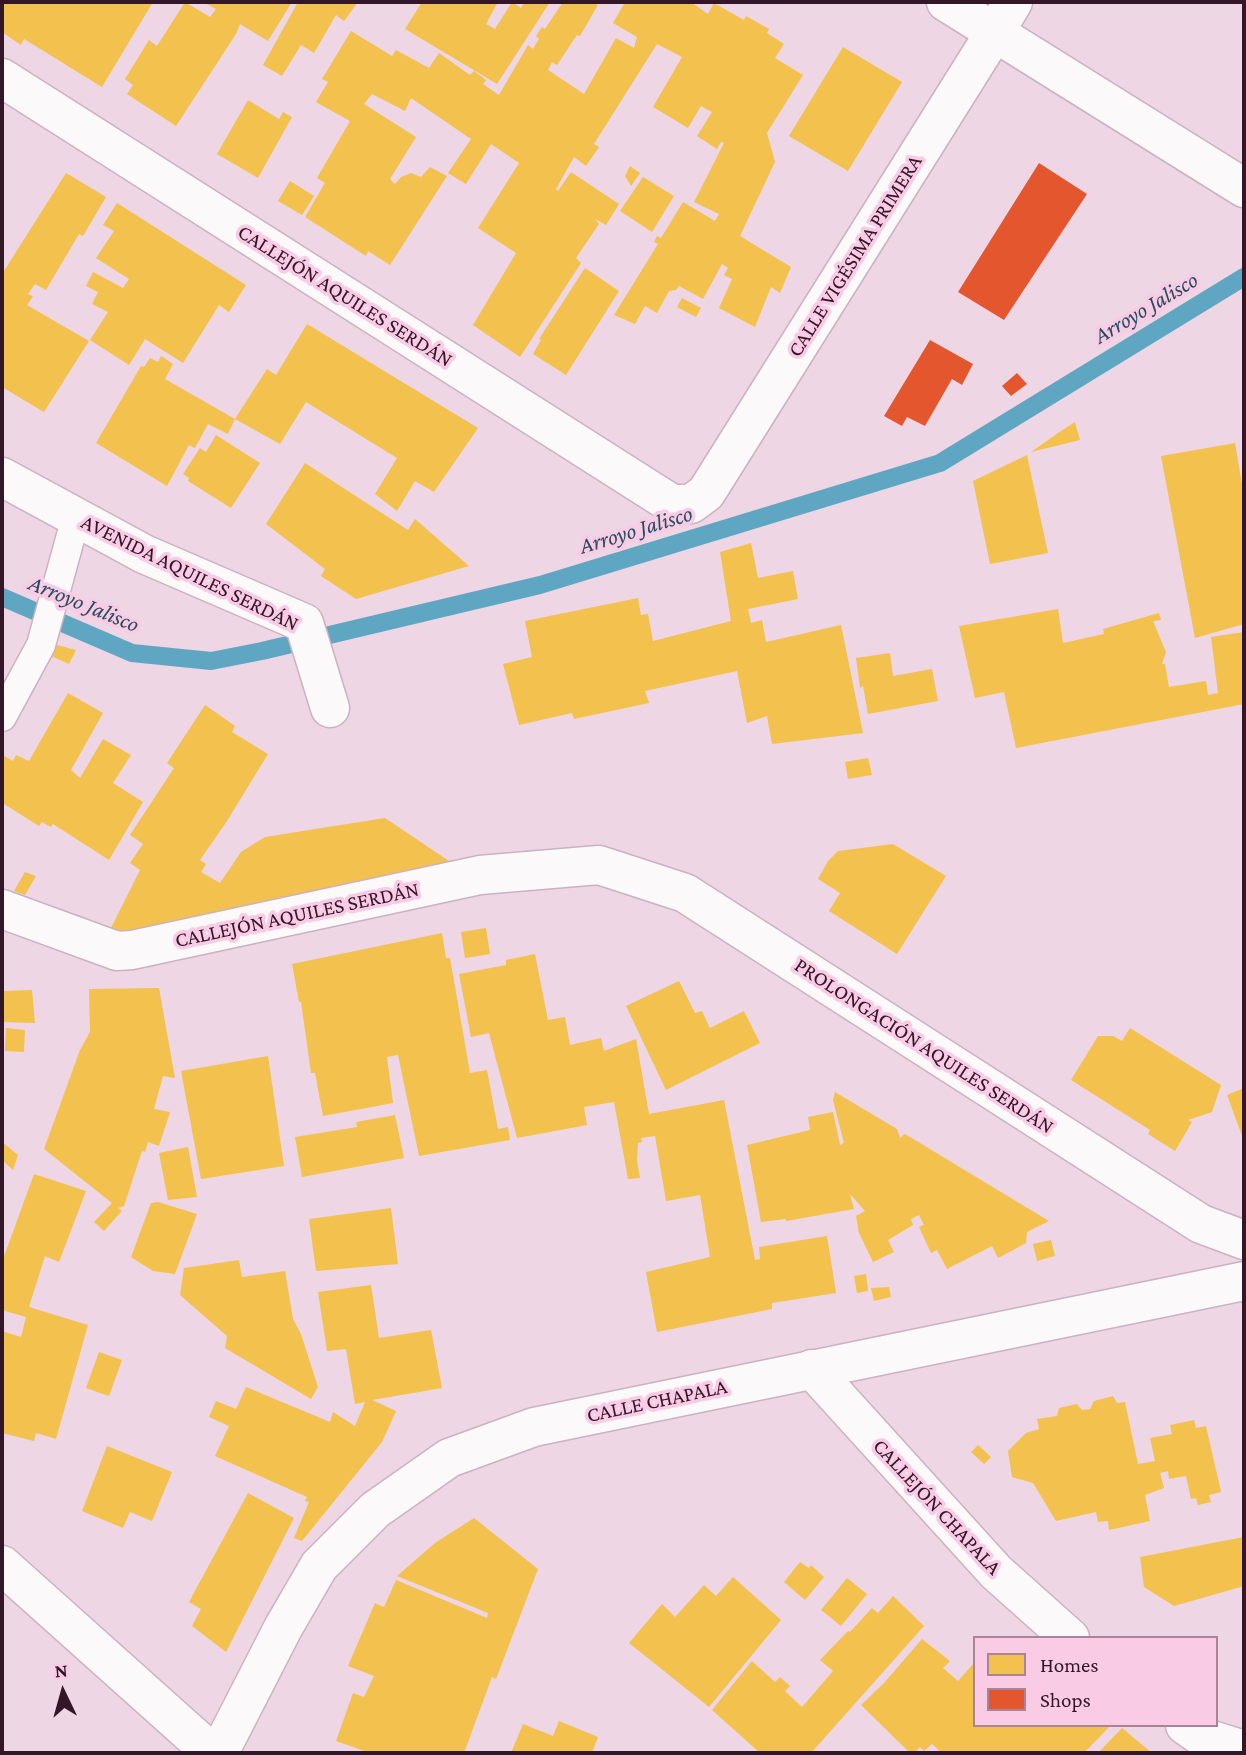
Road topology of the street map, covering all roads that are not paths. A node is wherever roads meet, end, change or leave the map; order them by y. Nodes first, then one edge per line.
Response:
1 (946, 2) edge
2 (1004, 17) edge
3 (2, 78) edge
4 (1240, 178) edge
5 (2, 477) edge
6 (691, 504) joint
7 (76, 517) junction
8 (330, 708) dead end
9 (2, 717) edge
10 (598, 865) joint
11 (2, 909) edge
12 (1244, 1240) edge
13 (1244, 1281) edge
14 (812, 1369) junction
15 (2, 1565) edge
16 (1068, 1636) edge
17 (1188, 1727) edge
18 (1244, 1750) edge
19 (212, 1753) edge
20 (219, 1753) edge

1 - 2 street
2 - 4 street
2 - 6 street, CALLE VIGÉSIMA PRIMERA
3 - 6 street, CALLEJÓN AQUILES SERDÁN
5 - 7 street, AVENIDA AQUILES SERDÁN
7 - 8 street, AVENIDA AQUILES SERDÁN
7 - 9 lane
10 - 11 street, CALLEJÓN AQUILES SERDÁN
10 - 12 street, PROLONGACIÓN AQUILES SERDÁN
13 - 14 street, CALLE CHAPALA
14 - 16 street, CALLEJÓN CHAPALA
14 - 20 street, CALLE CHAPALA
15 - 19 street
17 - 18 street

